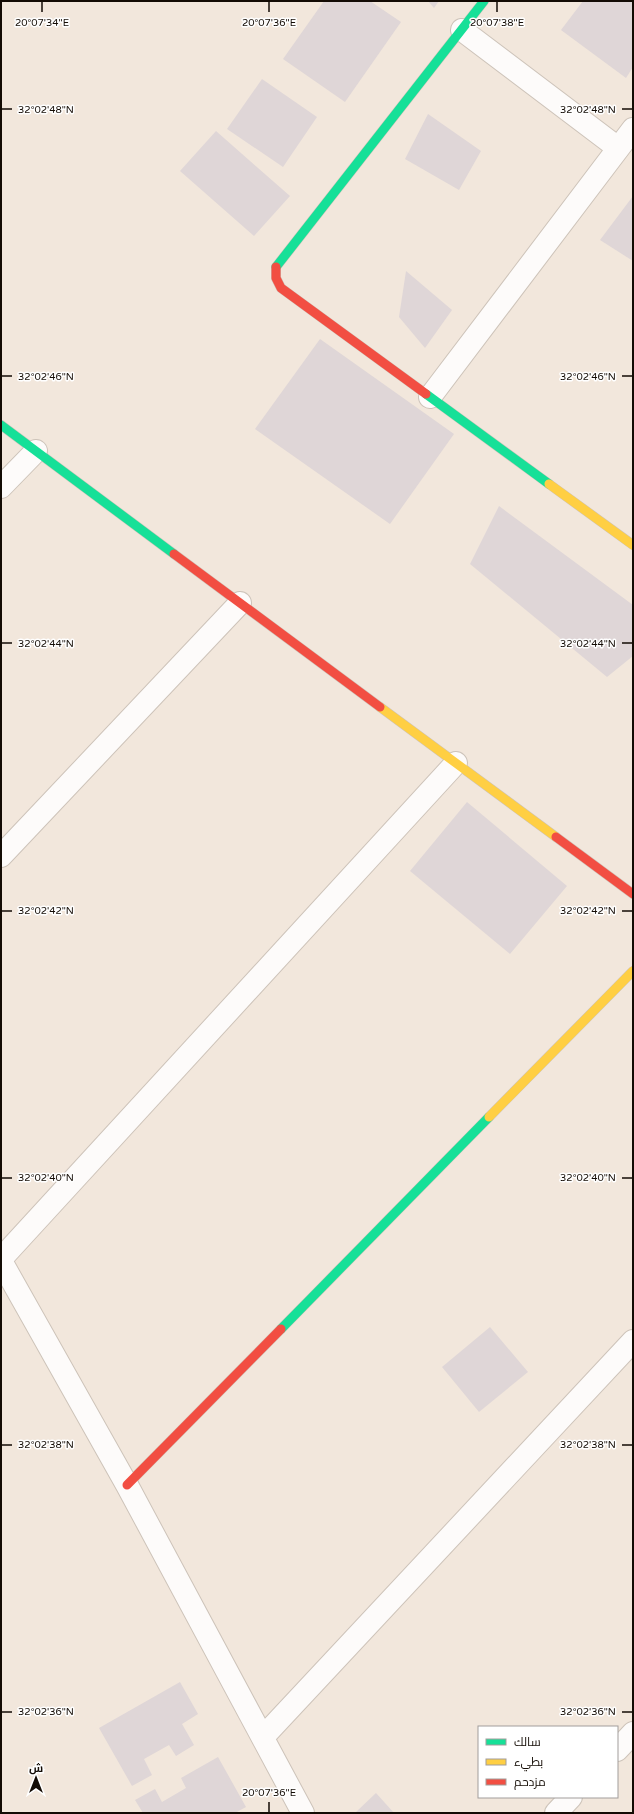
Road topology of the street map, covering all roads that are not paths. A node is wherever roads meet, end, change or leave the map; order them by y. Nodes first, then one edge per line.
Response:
1 (484, 1) edge
2 (462, 30) junction
3 (633, 129) edge
4 (618, 148) junction
5 (430, 397) junction
6 (1, 425) edge
7 (36, 451) junction
8 (1, 487) edge
9 (633, 545) edge
10 (240, 603) junction
11 (456, 763) junction
12 (1, 856) edge
13 (633, 894) edge
14 (633, 971) edge
15 (1, 1260) edge
16 (633, 1341) edge
17 (127, 1485) junction
18 (633, 1733) edge
19 (263, 1737) junction
20 (618, 1749) edge
21 (571, 1798) edge
22 (303, 1813) edge
23 (556, 1813) edge

1 - 2 street
2 - 4 street
2 - 5 street
3 - 4 street
4 - 5 street
5 - 9 street
6 - 7 street
7 - 8 street
7 - 10 street
10 - 11 street
10 - 12 street
11 - 13 street
11 - 15 street
14 - 17 street
15 - 17 street
16 - 19 street
17 - 19 street
18 - 20 street
19 - 22 street
21 - 23 street

